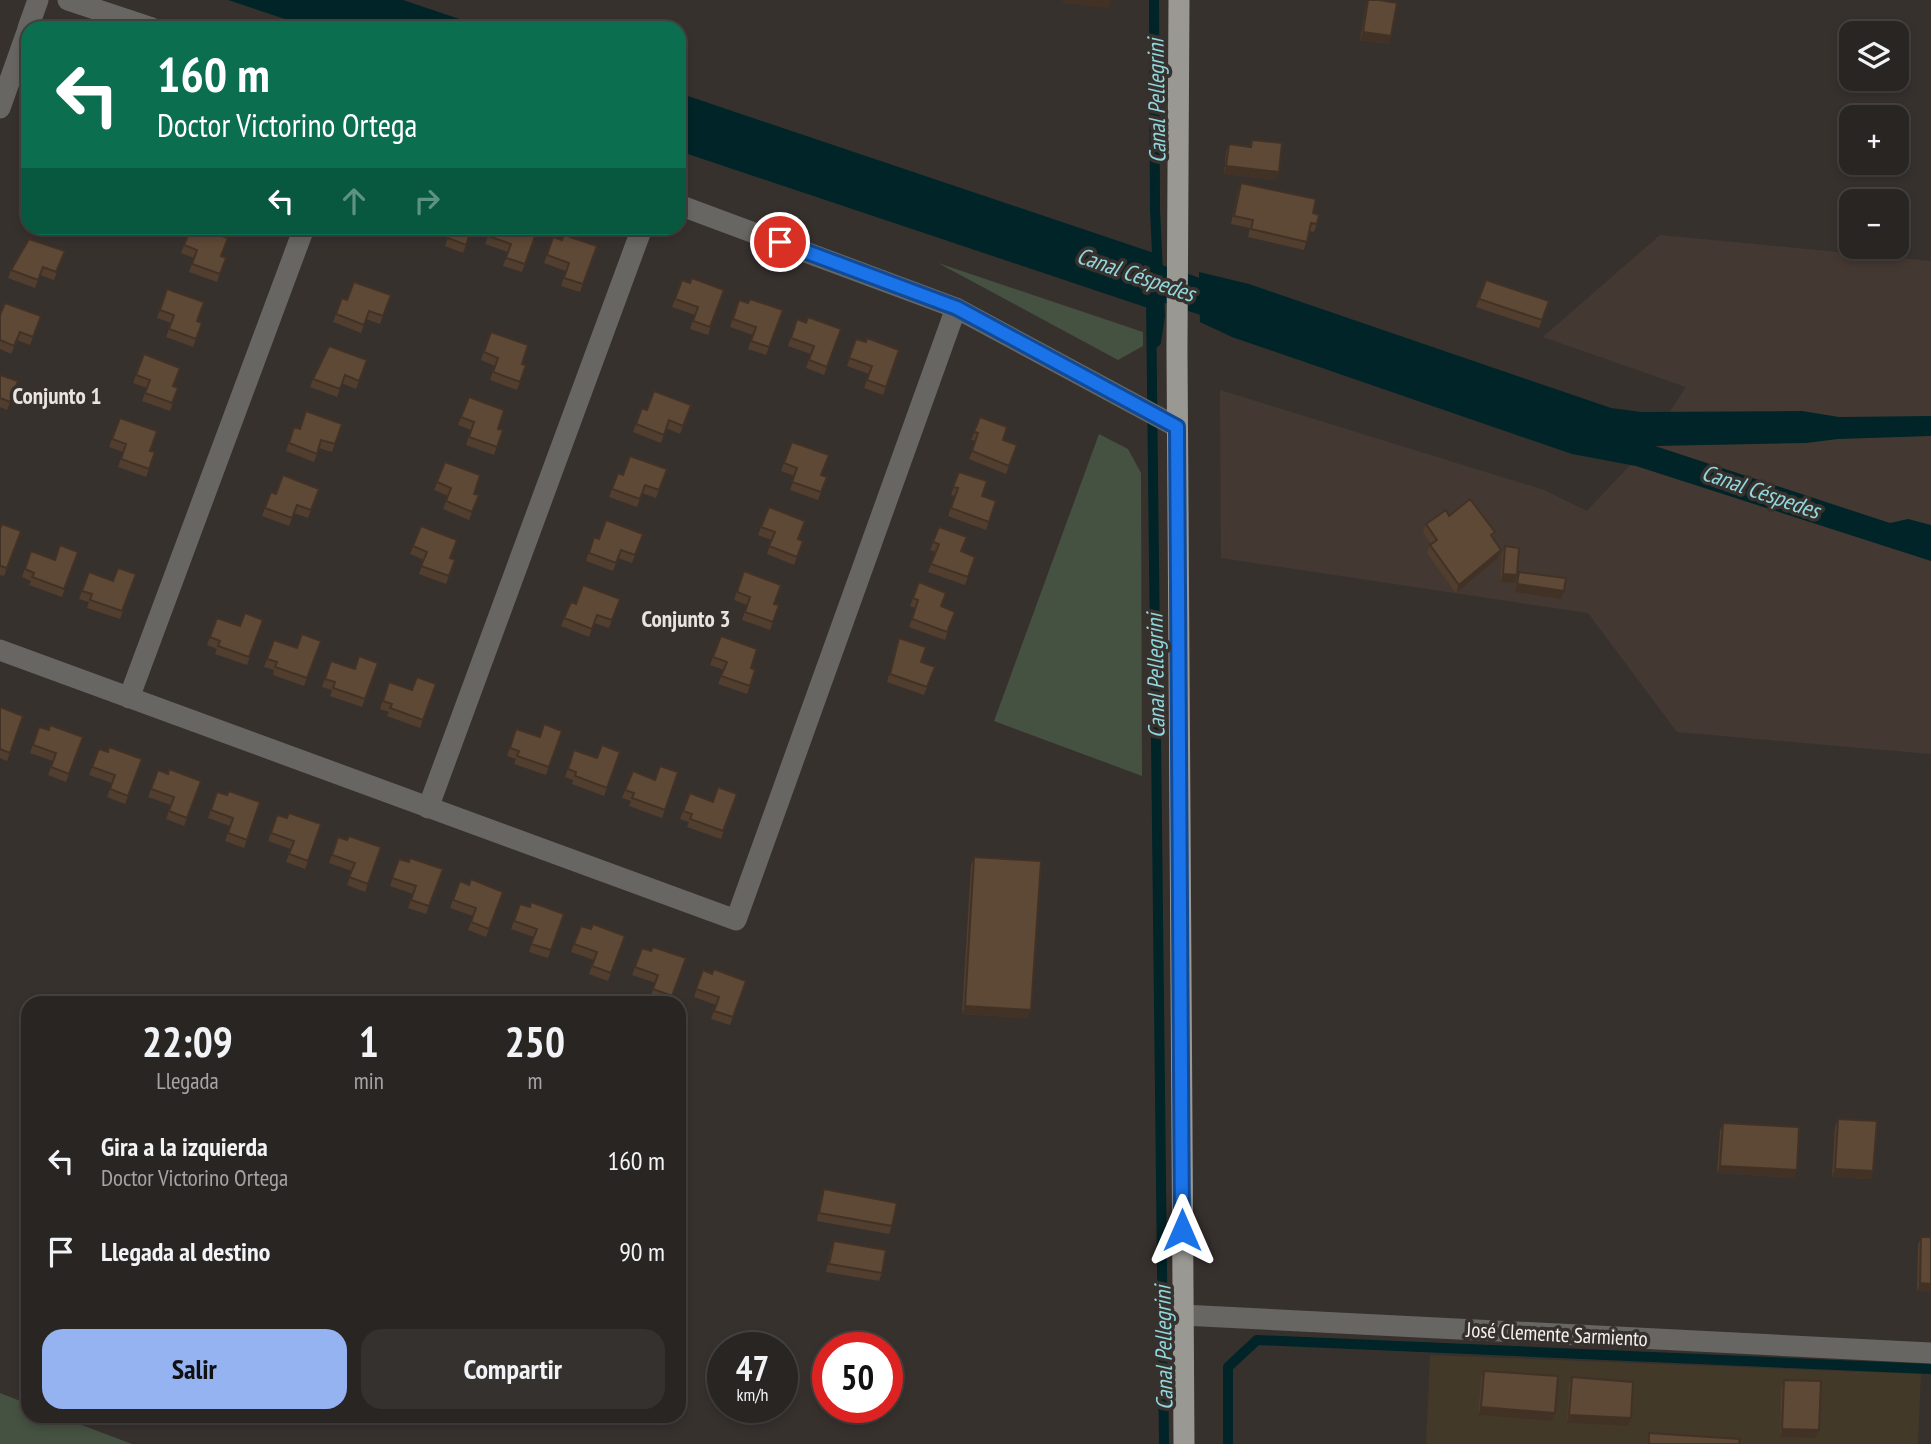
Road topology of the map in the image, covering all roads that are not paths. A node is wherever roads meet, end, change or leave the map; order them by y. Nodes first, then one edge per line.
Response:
1 (38, 0) edge
2 (68, 0) edge
3 (1179, 0) edge
4 (31, 21) edge
5 (131, 21) edge
6 (21, 49) edge
7 (0, 108) edge
8 (686, 208) edge
9 (301, 235) edge
10 (639, 235) edge
11 (957, 308) junction
12 (1177, 427) junction
13 (0, 650) edge
14 (129, 698) junction
15 (428, 807) junction
16 (1182, 1315) junction
17 (1931, 1353) edge
18 (1184, 1444) edge

1 - 4 street
2 - 5 street
3 - 12 main road
6 - 7 street
8 - 11 street
9 - 14 street
10 - 15 street
11 - 12 street
11 - 15 street
12 - 16 main road
13 - 14 street
14 - 15 street
16 - 17 street, José Clemente Sarmiento
16 - 18 main road

